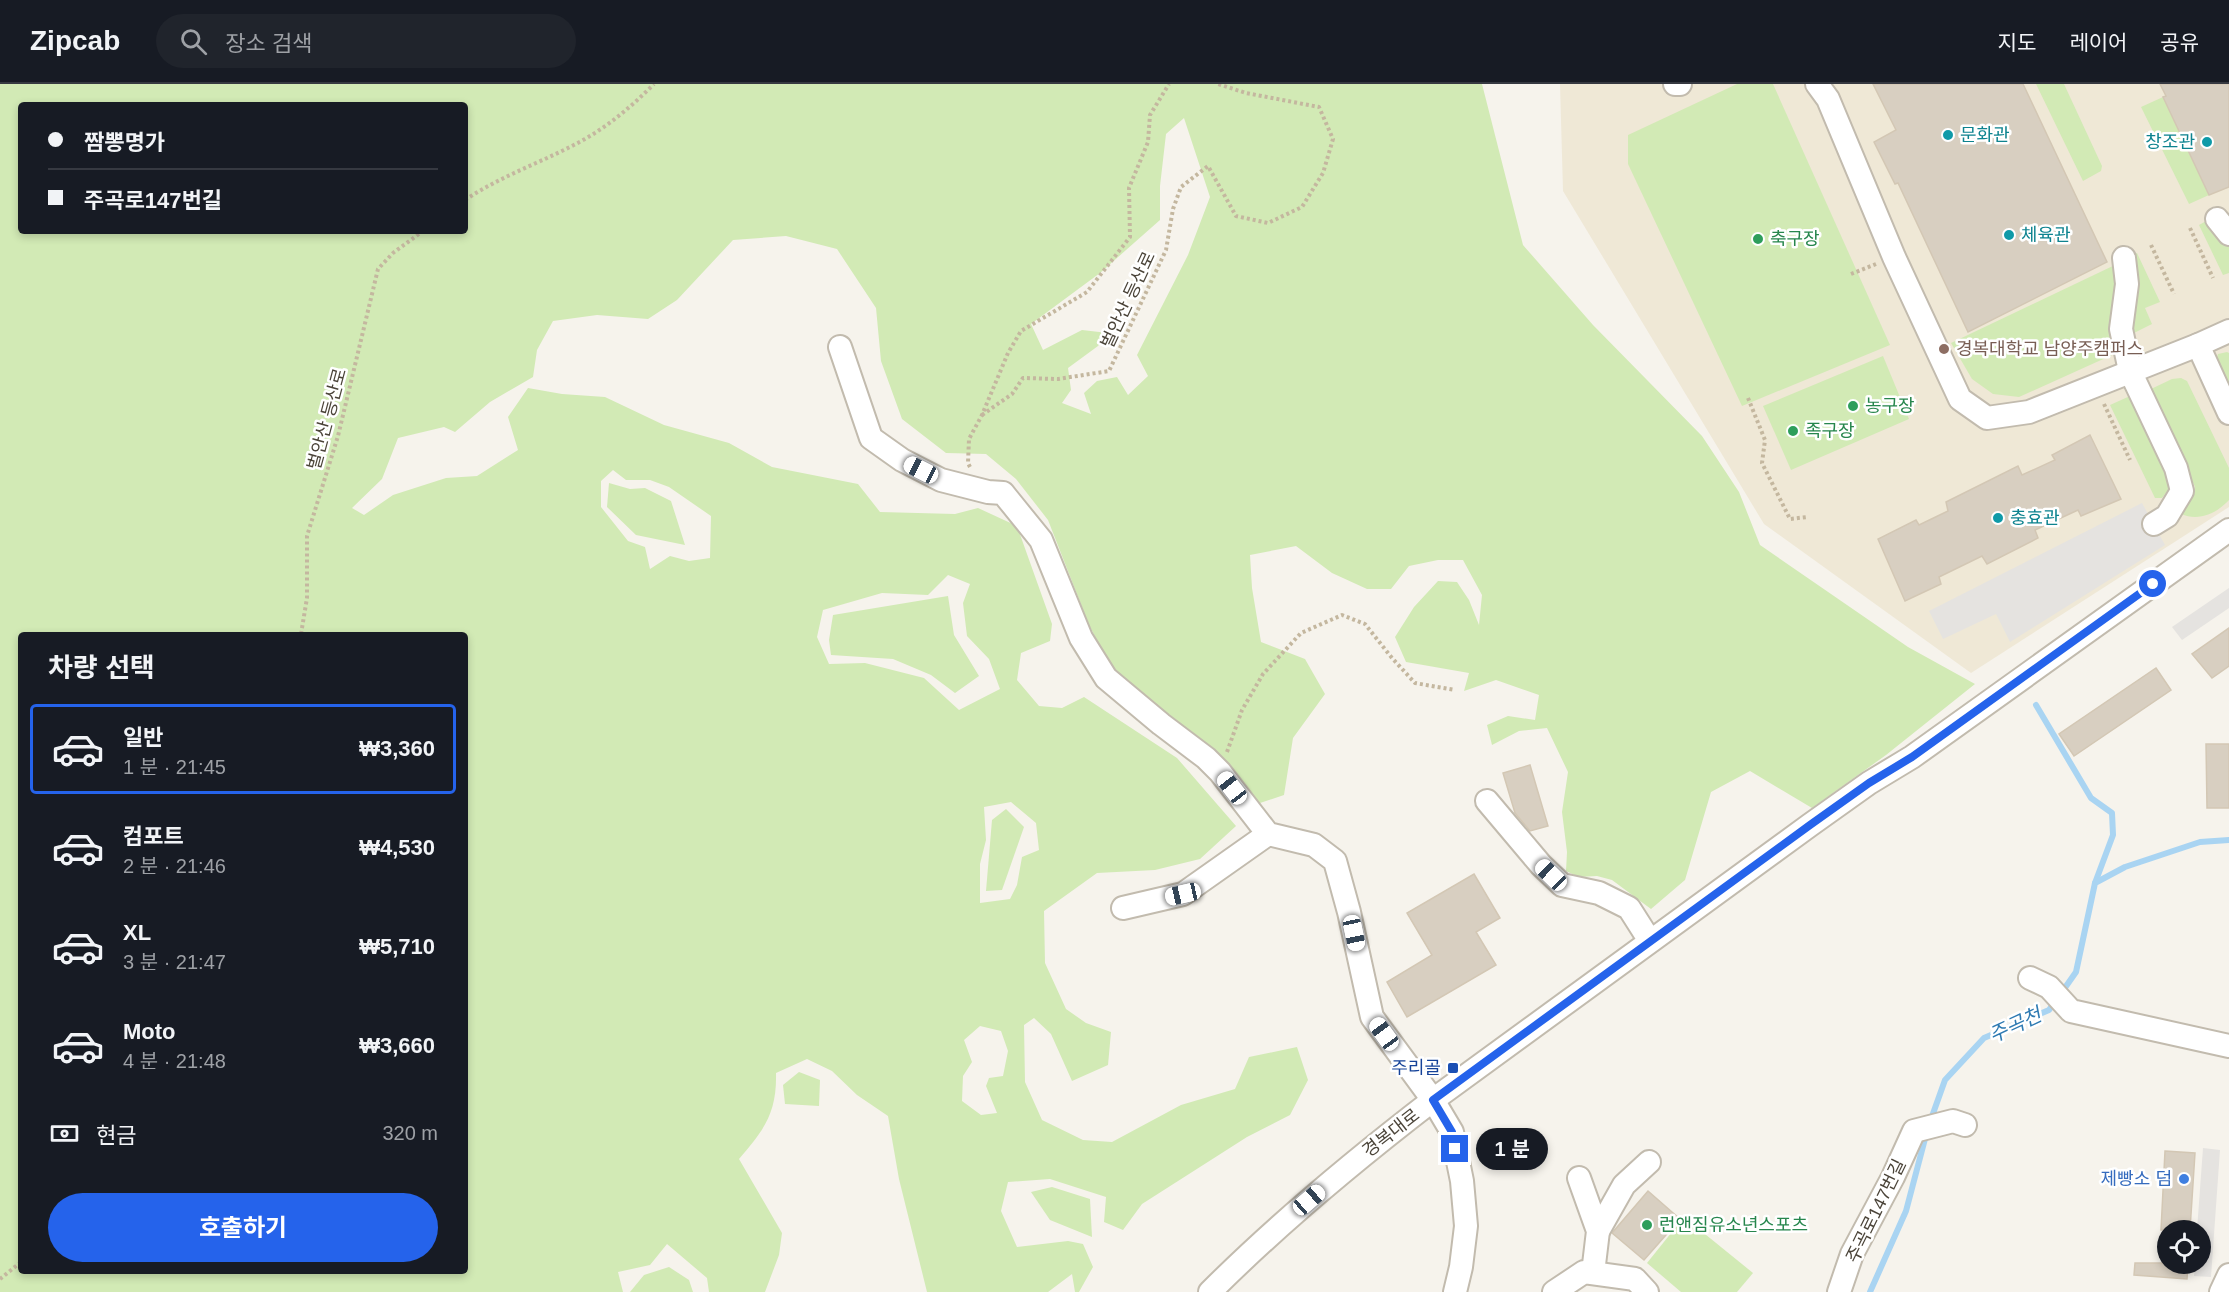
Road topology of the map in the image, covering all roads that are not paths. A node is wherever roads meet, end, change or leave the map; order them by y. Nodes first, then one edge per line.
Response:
1 (1825, 89) edge
2 (2124, 258) dead end
3 (2229, 331) edge
4 (2198, 345) junction
5 (840, 347) dead end
6 (2130, 371) junction
7 (2229, 413) edge
8 (2154, 524) dead end
9 (2229, 530) edge
10 (1487, 801) dead end
11 (1268, 834) junction
12 (1123, 908) dead end
13 (1650, 941) junction
14 (2039, 982) dead end
15 (2229, 1046) edge
16 (1433, 1100) junction
17 (1954, 1125) dead end
18 (1649, 1162) dead end
19 (1579, 1178) dead end
20 (1598, 1231) junction
21 (1593, 1273) junction
22 (2229, 1275) edge
23 (1210, 1292) edge
24 (1455, 1292) edge
25 (1554, 1292) edge
26 (1647, 1292) edge
27 (1839, 1292) edge
28 (2221, 1292) edge

1 - 6 street
2 - 6 street
3 - 4 street
4 - 6 street
4 - 7 street
5 - 11 street
6 - 8 street
9 - 13 street, 경복대로
10 - 13 street
11 - 12 street
11 - 16 street
13 - 16 street, 경복대로
14 - 15 street
16 - 23 street, 경복대로
16 - 24 street
17 - 27 street, 주곡로147번길
18 - 20 street
19 - 20 street
20 - 21 street
21 - 25 street
21 - 26 street
22 - 28 street

